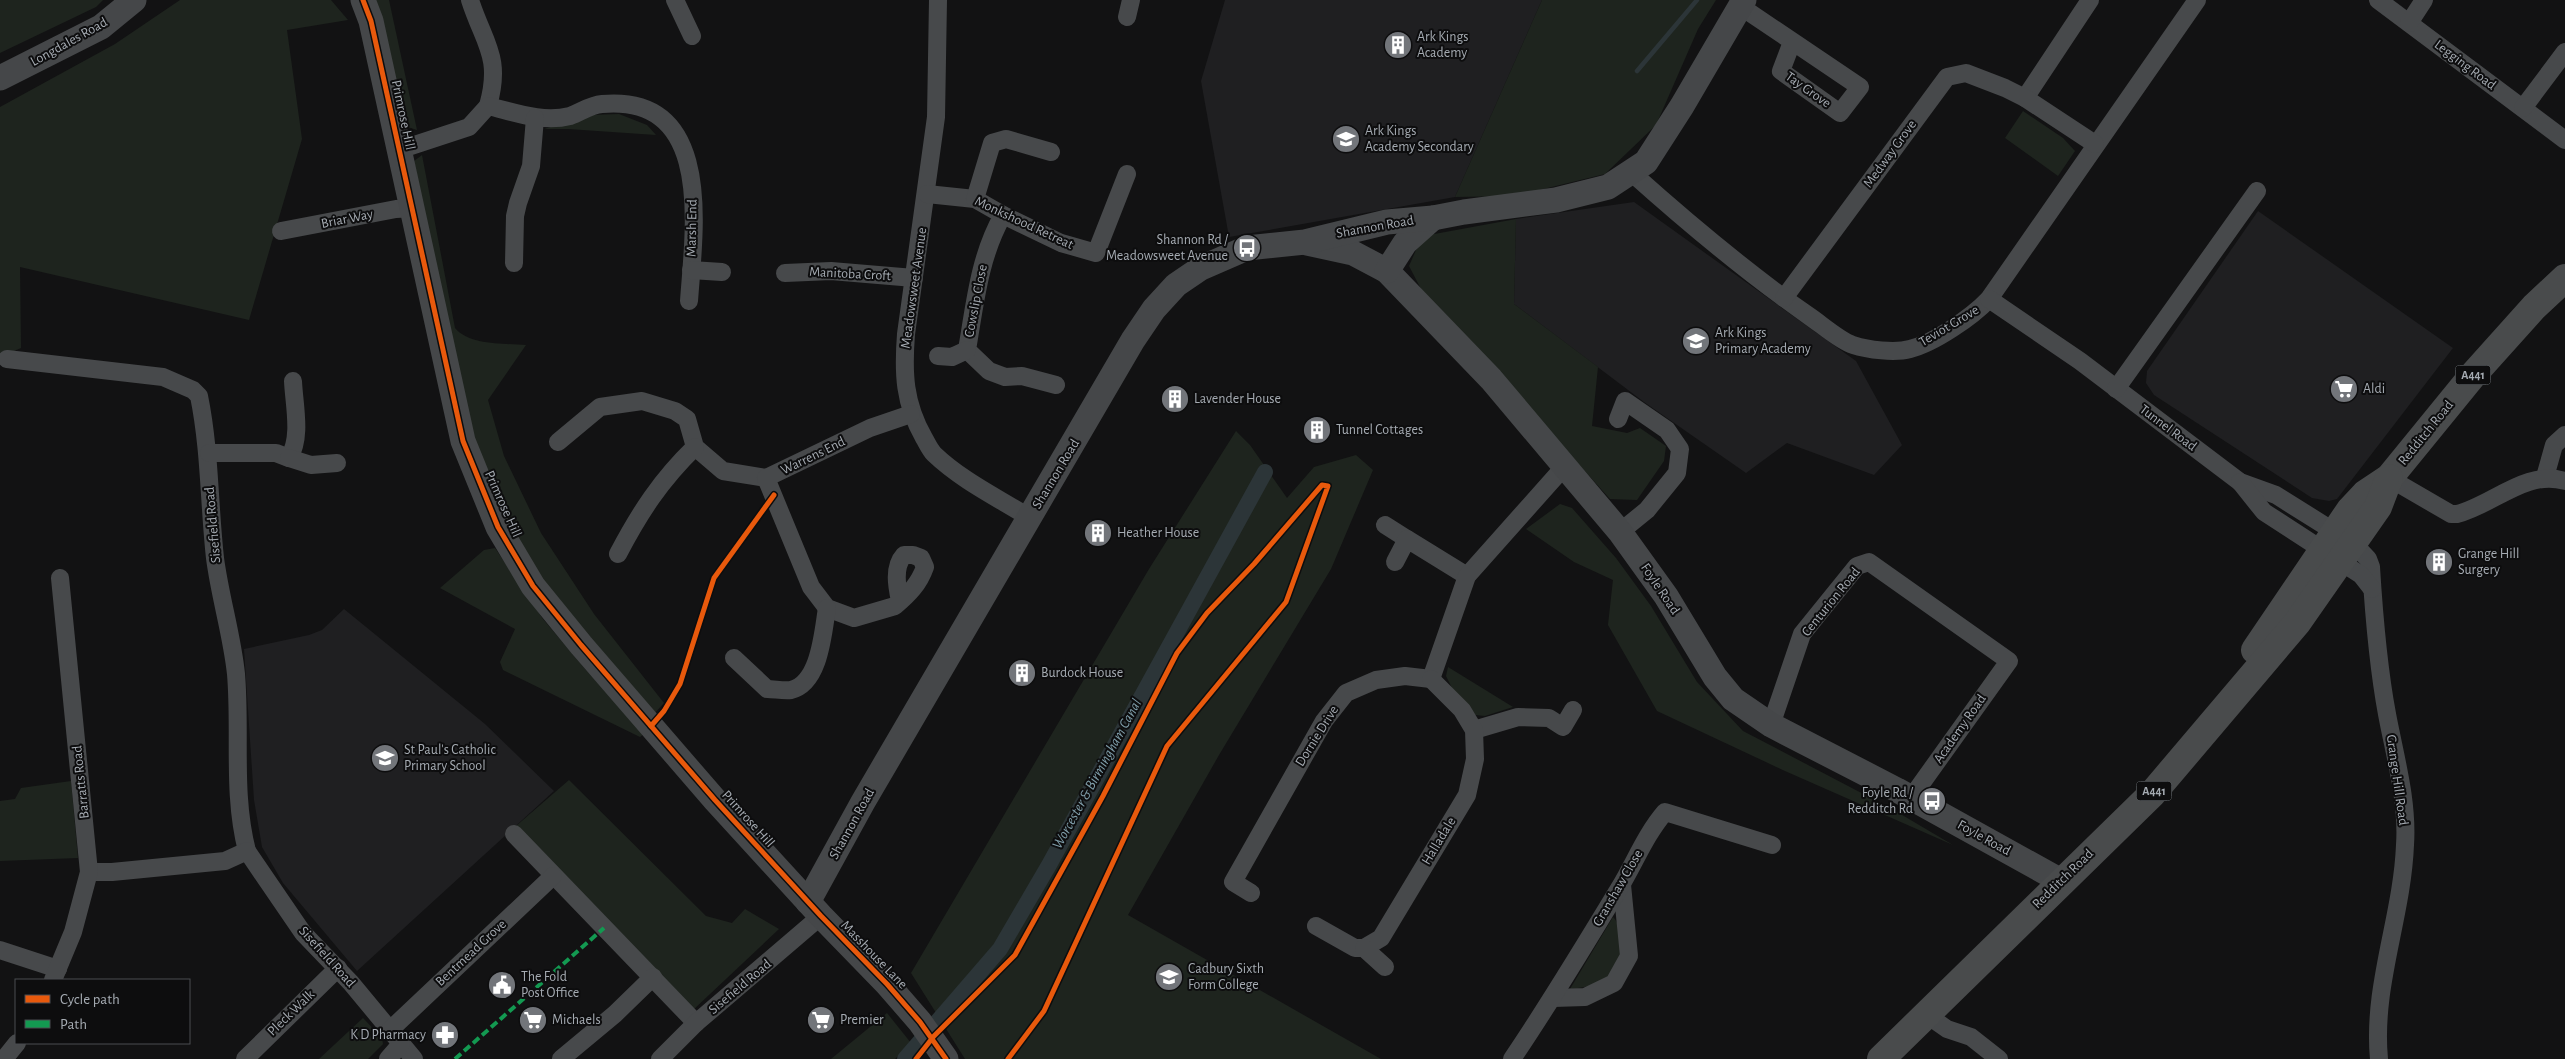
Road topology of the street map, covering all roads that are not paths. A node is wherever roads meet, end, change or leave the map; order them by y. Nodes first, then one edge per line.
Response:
1 (134, 0) edge
2 (363, 0) edge
3 (470, 0) edge
4 (675, 0) edge
5 (938, 0) edge
6 (1131, 0) edge
7 (2090, 0) edge
8 (2197, 0) edge
9 (2378, 0) edge
10 (2424, 0) edge
11 (1742, 3) edge
12 (1127, 17) dead end
13 (2408, 23) junction
14 (692, 36) dead end
15 (1792, 42) dead end
16 (2565, 52) edge
17 (0, 78) edge
18 (2025, 98) junction
19 (488, 106) junction
20 (2523, 108) junction
21 (535, 118) junction
22 (2558, 135) edge
23 (2095, 144) junction
24 (399, 150) junction
25 (1051, 152) dead end
26 (1632, 173) junction
27 (1127, 174) dead end
28 (2257, 191) dead end
29 (927, 194) junction
30 (975, 198) junction
31 (413, 208) junction
32 (1003, 215) junction
33 (1434, 218) junction
34 (1387, 222) junction
35 (1363, 227) junction
36 (281, 231) dead end
37 (1414, 236) junction
38 (1305, 242) junction
39 (1353, 253) junction
40 (514, 263) dead end
41 (691, 270) junction
42 (1387, 271) junction
43 (722, 272) dead end
44 (785, 273) dead end
45 (914, 278) junction
46 (2565, 278) edge
47 (1784, 298) junction
48 (1989, 299) junction
49 (688, 301) dead end
50 (967, 350) junction
51 (938, 356) dead end
52 (7, 359) dead end
53 (293, 381) dead end
54 (1056, 385) dead end
55 (2116, 389) junction
56 (911, 414) junction
57 (1618, 420) dead end
58 (2565, 434) edge
59 (558, 442) dead end
60 (695, 447) junction
61 (209, 453) junction
62 (289, 458) junction
63 (337, 463) dead end
64 (1564, 467) junction
65 (2545, 477) junction
66 (766, 478) junction
67 (2389, 478) junction
68 (2565, 481) edge
69 (2240, 482) junction
70 (1030, 518) junction
71 (1385, 525) dead end
72 (1620, 532) junction
73 (1407, 539) junction
74 (2337, 547) junction
75 (618, 554) dead end
76 (1394, 562) dead end
77 (1467, 576) junction
78 (60, 578) dead end
79 (2372, 589) junction
80 (900, 602) dead end
81 (827, 608) junction
82 (734, 658) dead end
83 (2009, 661) joint
84 (1431, 679) junction
85 (1572, 710) dead end
86 (1771, 725) junction
87 (1474, 730) junction
88 (1911, 798) junction
89 (514, 834) dead end
90 (1772, 845) dead end
91 (247, 851) junction
92 (89, 872) junction
93 (553, 876) junction
94 (2061, 881) junction
95 (1622, 884) junction
96 (1252, 894) dead end
97 (814, 909) junction
98 (1316, 926) dead end
99 (1364, 948) junction
100 (0, 950) edge
101 (1385, 966) dead end
102 (338, 968) junction
103 (56, 975) edge
104 (653, 978) junction
105 (1553, 998) junction
106 (1927, 1015) junction
107 (696, 1023) junction
108 (389, 1031) junction
109 (16, 1044) edge
110 (401, 1044) junction
111 (944, 1056) edge
112 (665, 1057) edge
113 (4, 1059) edge
114 (245, 1059) edge
115 (388, 1059) edge
116 (414, 1059) edge
117 (561, 1059) edge
118 (1512, 1059) edge
119 (1881, 1059) edge
120 (1999, 1059) edge
121 (2380, 1059) edge

1 - 17 street, Longdales Road
2 - 24 street, Primrose Hill
3 - 19 street
4 - 14 street
5 - 29 street, Meadowsweet Avenue
6 - 12 street
7 - 18 street
8 - 23 street, Teviot Grove
9 - 13 street, Legging Road
10 - 13 street
11 - 15 street
11 - 26 street, Shannon Road
13 - 20 street, Legging Road
16 - 20 street
18 - 23 street, Medway Grove
18 - 47 street, Medway Grove
19 - 21 street, Marsh End
19 - 24 street
20 - 22 street, Legging Road
21 - 40 street
21 - 41 street, Marsh End
23 - 48 street, Teviot Grove
24 - 31 street, Primrose Hill
25 - 30 street
26 - 33 street, Shannon Road
26 - 47 street, Teviot Grove
27 - 32 street, Monkshood Retreat
28 - 55 street
29 - 30 street, Monkshood Retreat
29 - 45 street, Meadowsweet Avenue
30 - 32 street, Monkshood Retreat
31 - 36 street, Briar Way
31 - 97 street, Primrose Hill
32 - 50 street, Cowslip Close
33 - 34 street, Shannon Road
33 - 37 street, Shannon Road
34 - 35 street, Shannon Road
34 - 37 street
35 - 38 street, Shannon Road
35 - 39 street
37 - 42 street, Shannon Road
38 - 39 street, Foyle Road
38 - 70 street, Shannon Road
39 - 42 street, Foyle Road
41 - 43 street, Marsh End
41 - 49 street, Marsh End
42 - 64 street, Foyle Road
44 - 45 street, Manitoba Croft
45 - 56 street, Meadowsweet Avenue
46 - 67 highway, Redditch Road / A441
47 - 48 street, Teviot Grove
48 - 55 street, Tunnel Road
50 - 51 street
50 - 54 street, Cowslip Close
52 - 61 street, Sisefield Road
53 - 62 street
55 - 69 street, Tunnel Road
56 - 66 street, Warrens End
56 - 70 street, Meadowsweet Avenue
57 - 72 street
58 - 65 street
59 - 60 street
60 - 66 street
60 - 75 street
61 - 62 street
61 - 91 street, Sisefield Road
62 - 63 street
64 - 72 street, Foyle Road
64 - 77 street
65 - 67 street
65 - 68 street
66 - 81 street, Warrens End
67 - 74 highway, Redditch Road / A441
69 - 74 street, Tunnel Road
69 - 74 street
70 - 97 street, Shannon Road
71 - 73 street
72 - 86 street, Foyle Road
73 - 76 street
73 - 77 street
74 - 79 street
74 - 79 street, Grange Hill Road
74 - 94 highway, Redditch Road / A441
77 - 84 street
78 - 92 street, Barratts Road
79 - 121 street, Grange Hill Road
80 - 81 street
81 - 82 street
83 - 86 street, Centurion Road
83 - 88 street, Academy Road
84 - 87 street, Halladale
84 - 96 street, Dornie Drive
85 - 87 street
86 - 88 street, Foyle Road
87 - 99 street, Halladale
88 - 94 street, Foyle Road
89 - 93 street
90 - 95 street, Granshaw Close
91 - 92 street
91 - 102 street, Sisefield Road
92 - 103 street, Barratts Road
93 - 104 street
93 - 108 street, Bentmead Grove
94 - 106 highway, Redditch Road / A441
95 - 105 street, Granshaw Close
95 - 105 street
97 - 107 street, Sisefield Road
97 - 111 street, Masshouse Lane
98 - 99 street
99 - 101 street
100 - 103 street
102 - 108 street, Sisefield Road
102 - 114 street, Pleck Walk
104 - 107 street
104 - 117 street
105 - 118 street, Granshaw Close
106 - 119 highway, Redditch Road / A441
106 - 120 street
107 - 112 street, Sisefield Road
108 - 110 street, Sisefield Road
109 - 113 street
110 - 115 street
110 - 116 street, Sisefield Road

